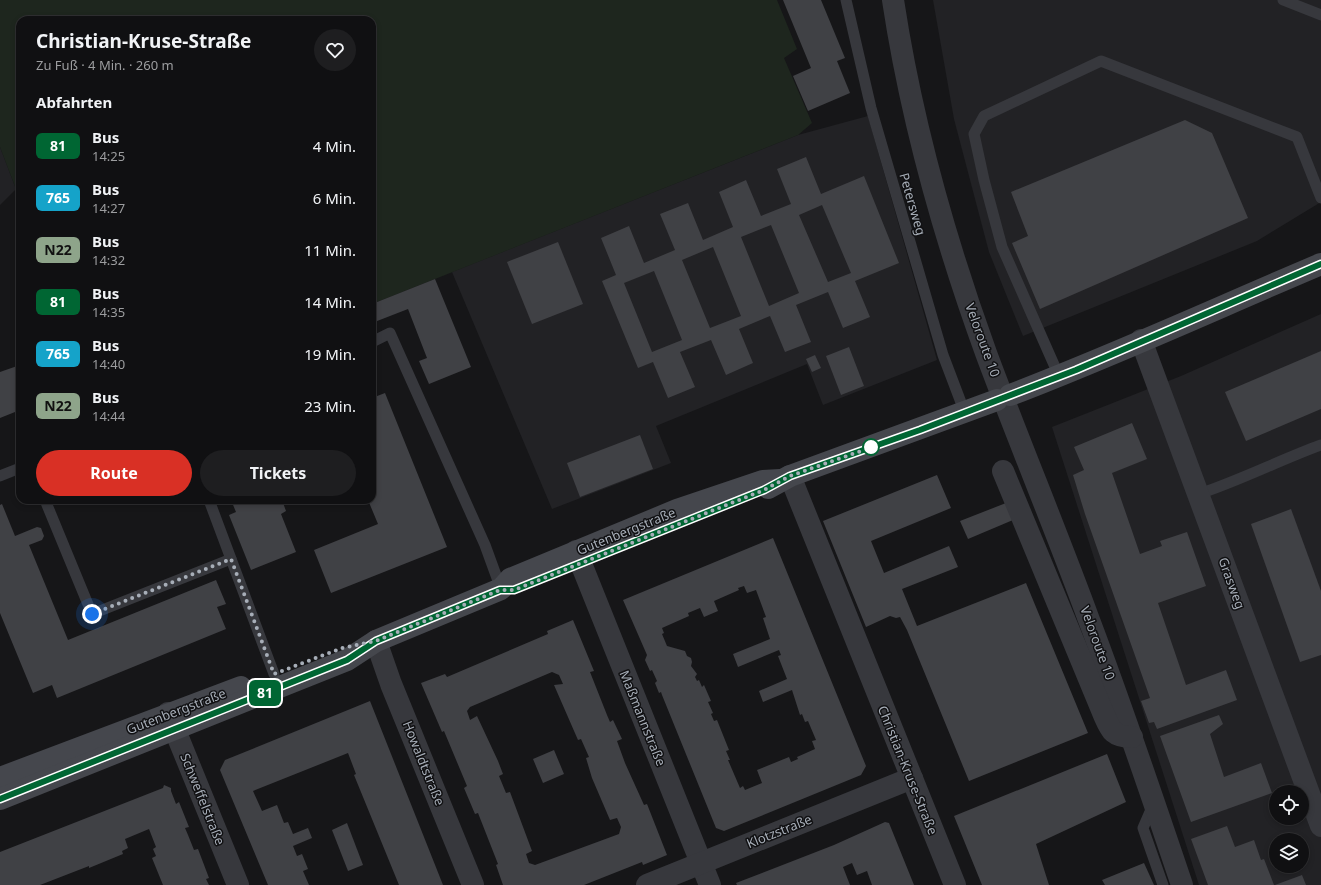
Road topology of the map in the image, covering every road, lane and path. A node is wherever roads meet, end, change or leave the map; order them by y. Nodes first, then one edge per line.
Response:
1 (846, 0) edge
2 (893, 0) edge
3 (1283, 0) edge
4 (1321, 16) edge
5 (1321, 198) edge
6 (1321, 264) edge
7 (376, 340) edge
8 (1141, 340) junction
9 (1060, 376) junction
10 (965, 413) junction
11 (1321, 444) edge
12 (16, 470) edge
13 (1003, 471) dead end
14 (0, 476) edge
15 (785, 478) junction
16 (1199, 494) junction
17 (47, 504) edge
18 (210, 504) edge
19 (578, 558) junction
20 (231, 559) junction
21 (500, 590) junction
22 (376, 641) junction
23 (274, 674) junction
24 (171, 721) junction
25 (1132, 737) junction
26 (0, 778) edge
27 (912, 778) junction
28 (0, 799) edge
29 (1154, 803) junction
30 (1321, 826) edge
31 (701, 863) junction
32 (238, 885) edge
33 (473, 885) edge
34 (647, 885) edge
35 (710, 885) edge
36 (955, 885) edge
37 (1164, 885) edge
38 (1182, 885) edge

1 - 10 lane, Petersweg
2 - 25 street, Veloroute 10
3 - 4 lane
5 - 9 lane
6 - 8 main road, Gutenbergstraße
7 - 21 lane
8 - 9 main road, Gutenbergstraße
8 - 16 street, Grasweg
9 - 10 main road, Gutenbergstraße
10 - 15 main road, Gutenbergstraße
11 - 16 lane
12 - 14 lane
13 - 25 street, Veloroute 10
15 - 19 main road, Gutenbergstraße
15 - 27 street, Christian-Kruse-Straße
16 - 30 street, Grasweg
17 - 20 lane
18 - 20 lane
19 - 21 main road, Gutenbergstraße
19 - 31 street, Maßmannstraße
20 - 23 lane
21 - 22 main road, Gutenbergstraße
22 - 23 main road, Gutenbergstraße
22 - 24 main road, Gutenbergstraße
22 - 33 street, Howaldtstraße
23 - 24 main road, Gutenbergstraße
24 - 26 main road, Gutenbergstraße
24 - 28 main road, Gutenbergstraße
24 - 32 street, Schweffelstraße
25 - 29 street, Veloroute 10
27 - 31 street, Klotzstraße
27 - 36 street, Christian-Kruse-Straße
29 - 37 lane
29 - 38 street, Veloroute 10
31 - 34 street, Klotzstraße
31 - 35 street, Maßmannstraße

